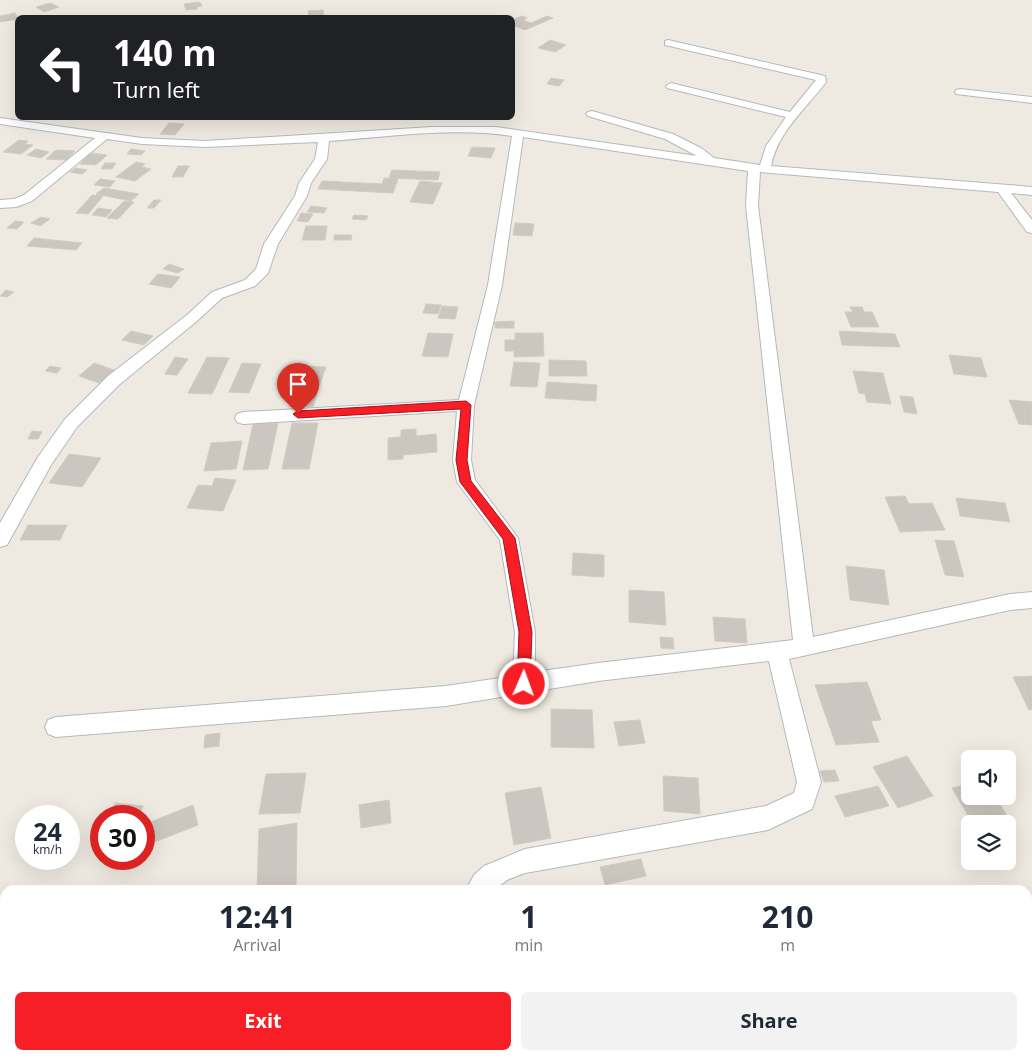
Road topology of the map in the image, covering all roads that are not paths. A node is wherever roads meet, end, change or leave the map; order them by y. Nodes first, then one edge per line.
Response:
1 (668, 43) dead end
2 (671, 86) dead end
3 (960, 92) dead end
4 (1032, 100) edge
5 (592, 114) dead end
6 (794, 116) junction
7 (0, 121) edge
8 (518, 134) junction
9 (104, 136) junction
10 (324, 138) junction
11 (711, 161) junction
12 (760, 168) junction
13 (1002, 188) junction
14 (1032, 191) edge
15 (0, 204) edge
16 (1032, 228) edge
17 (466, 405) junction
18 (243, 418) dead end
19 (0, 540) edge
20 (1032, 600) edge
21 (804, 648) junction
22 (777, 651) junction
23 (524, 684) junction
24 (56, 727) dead end
25 (481, 885) edge

1 - 6 street
2 - 6 street
3 - 4 street
5 - 11 street
6 - 12 street
7 - 9 street
8 - 10 street
8 - 11 street
8 - 17 street
9 - 10 street
9 - 15 street
10 - 19 street
11 - 12 street
12 - 13 street
12 - 21 street
13 - 14 street
13 - 16 street
17 - 18 street
17 - 23 street
20 - 21 street
21 - 22 street
22 - 23 street
22 - 25 street
23 - 24 street

